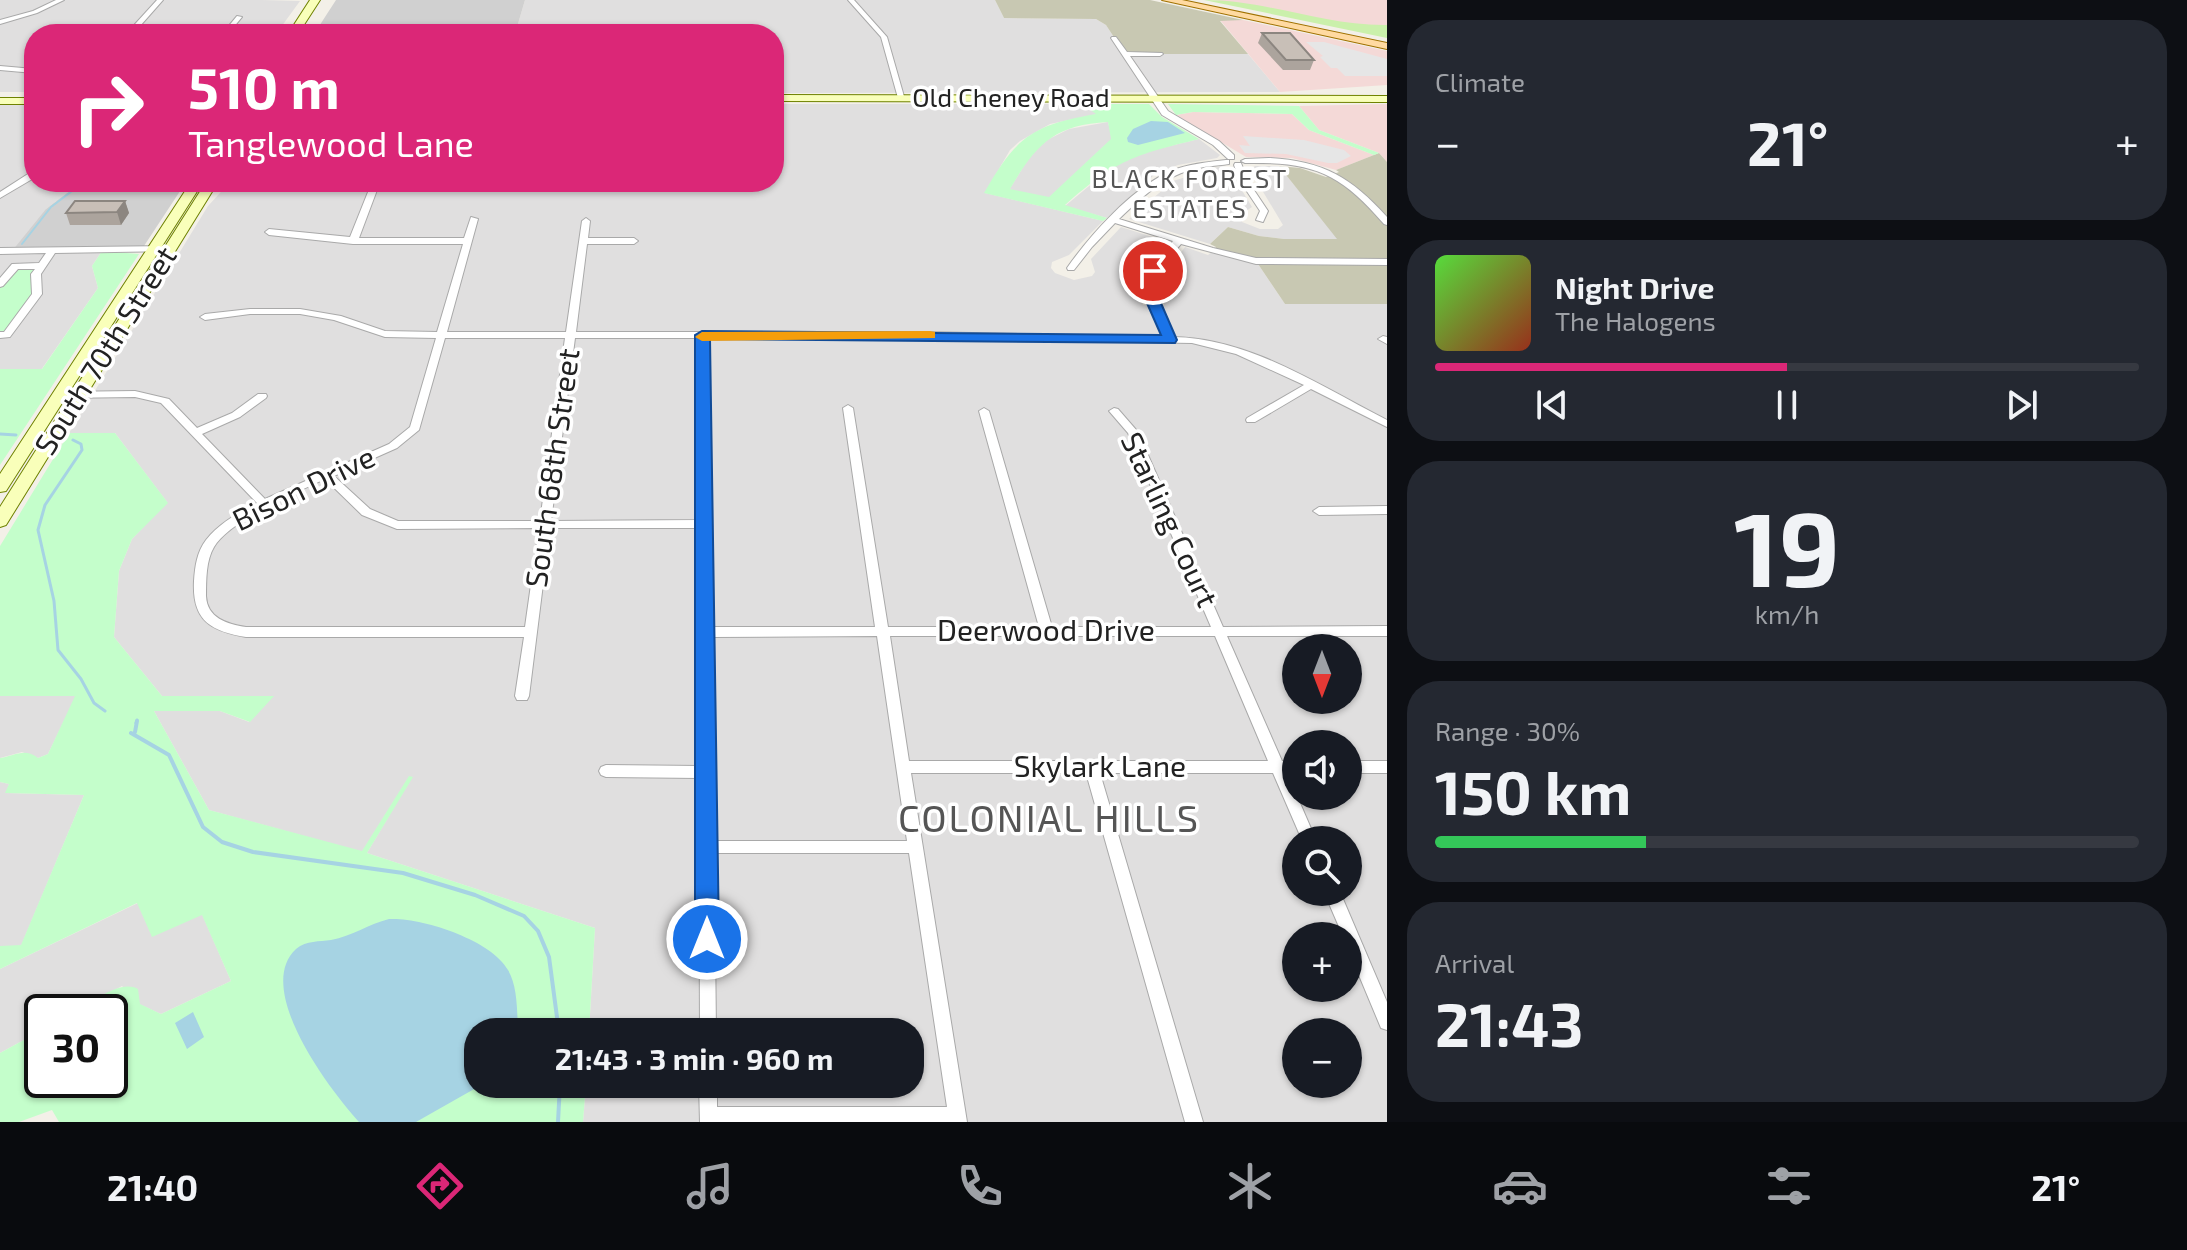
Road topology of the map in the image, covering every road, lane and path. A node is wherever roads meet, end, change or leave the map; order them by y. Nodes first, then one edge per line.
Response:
1 (61, 0) edge
2 (160, 0) edge
3 (315, 0) edge
4 (327, 0) edge
5 (851, 0) edge
6 (1167, 0) edge
7 (1186, 0) edge
8 (239, 17) dead end
9 (0, 22) edge
10 (138, 24) edge
11 (233, 24) edge
12 (299, 24) edge
13 (311, 24) edge
14 (1114, 38) dead end
15 (1387, 44) edge
16 (1125, 54) junction
17 (1160, 54) dead end
18 (0, 68) edge
19 (24, 70) edge
20 (1387, 91) edge
21 (0, 98) edge
22 (24, 98) edge
23 (784, 98) edge
24 (902, 98) junction
25 (1154, 98) junction
26 (1248, 98) junction
27 (1387, 99) edge
28 (1229, 159) junction
29 (1242, 163) junction
30 (24, 180) edge
31 (192, 192) edge
32 (204, 192) edge
33 (372, 192) edge
34 (2, 193) edge
35 (474, 219) dead end
36 (1115, 220) junction
37 (1260, 220) dead end
38 (586, 221) dead end
39 (1387, 222) edge
40 (269, 232) dead end
41 (1179, 240) junction
42 (353, 241) junction
43 (467, 241) junction
44 (583, 241) junction
45 (634, 241) dead end
46 (0, 251) edge
47 (52, 251) junction
48 (160, 251) junction
49 (1387, 262) edge
50 (41, 266) junction
51 (1071, 268) dead end
52 (0, 284) edge
53 (205, 317) dead end
54 (0, 335) edge
55 (442, 335) junction
56 (570, 335) junction
57 (702, 335) junction
58 (1170, 340) junction
59 (1309, 386) junction
60 (59, 395) junction
61 (78, 395) junction
62 (262, 396) dead end
63 (848, 408) dead end
64 (984, 411) dead end
65 (1114, 411) dead end
66 (1251, 420) dead end
67 (1387, 424) edge
68 (197, 432) junction
69 (328, 476) junction
70 (0, 487) edge
71 (265, 505) junction
72 (1387, 510) edge
73 (1319, 511) dead end
74 (0, 521) edge
75 (704, 524) junction
76 (545, 525) junction
77 (1047, 631) junction
78 (1220, 631) junction
79 (1387, 631) edge
80 (531, 632) junction
81 (705, 632) junction
82 (881, 632) junction
83 (522, 696) dead end
84 (904, 767) junction
85 (1091, 767) junction
86 (1278, 767) junction
87 (1282, 767) edge
88 (1362, 767) edge
89 (1387, 767) edge
90 (606, 771) dead end
91 (706, 772) junction
92 (1303, 826) edge
93 (707, 847) junction
94 (916, 847) junction
95 (1338, 906) edge
96 (708, 1018) edge
97 (1387, 1022) edge
98 (708, 1098) edge
99 (708, 1119) edge
100 (958, 1119) edge
101 (1194, 1122) edge

1 - 9 street
2 - 10 street
3 - 12 main road
4 - 13 main road
5 - 24 street
6 - 15 main road
7 - 15 main road
8 - 11 street
14 - 16 street
16 - 17 street
16 - 25 street
18 - 19 street
20 - 26 main road, Old Cheney Road
21 - 22 main road
23 - 24 main road, Old Cheney Road
24 - 25 main road, Old Cheney Road
25 - 26 main road, Old Cheney Road
25 - 28 street
26 - 27 main road, Old Cheney Road
28 - 29 street
28 - 36 street
29 - 37 street
29 - 39 street
30 - 34 street
31 - 48 main road, South 70th Street
32 - 48 main road, South 70th Street
33 - 42 street
35 - 43 street, Bison Drive
36 - 41 street
36 - 51 street
38 - 44 street, South 68th Street
40 - 42 street
41 - 49 street
41 - 58 street
42 - 43 street
43 - 55 street, Bison Drive
44 - 45 street
44 - 56 street, South 68th Street
46 - 47 street
47 - 48 street
47 - 50 street
48 - 60 main road, South 70th Street
48 - 61 main road, South 70th Street
50 - 52 street
50 - 54 street
53 - 55 street
55 - 56 street
55 - 69 street, Bison Drive
56 - 57 street
56 - 76 street, South 68th Street
57 - 58 street
57 - 75 street
58 - 59 street
59 - 66 street
59 - 67 street
60 - 61 street
60 - 70 main road, South 70th Street
61 - 68 street
61 - 74 main road, South 70th Street
62 - 68 street
63 - 82 street
64 - 77 street
65 - 78 street, Starling Court
68 - 71 street
69 - 71 street, Bison Drive
69 - 76 street
71 - 80 street, Bison Drive
72 - 73 street
75 - 76 street
75 - 81 street
76 - 80 street, South 68th Street
77 - 78 street, Deerwood Drive
77 - 82 street, Deerwood Drive
78 - 79 street, Deerwood Drive
78 - 86 street, Starling Court
80 - 83 street, South 68th Street
81 - 82 street, Deerwood Drive
81 - 91 street
82 - 84 street
84 - 85 street, Skylark Lane
84 - 94 street
85 - 86 street, Skylark Lane
85 - 101 street
86 - 87 street, Skylark Lane
86 - 92 street, Starling Court
88 - 89 street
90 - 91 street
91 - 93 street
93 - 94 street
93 - 96 street
94 - 100 street
95 - 97 street
98 - 99 street
99 - 100 street

